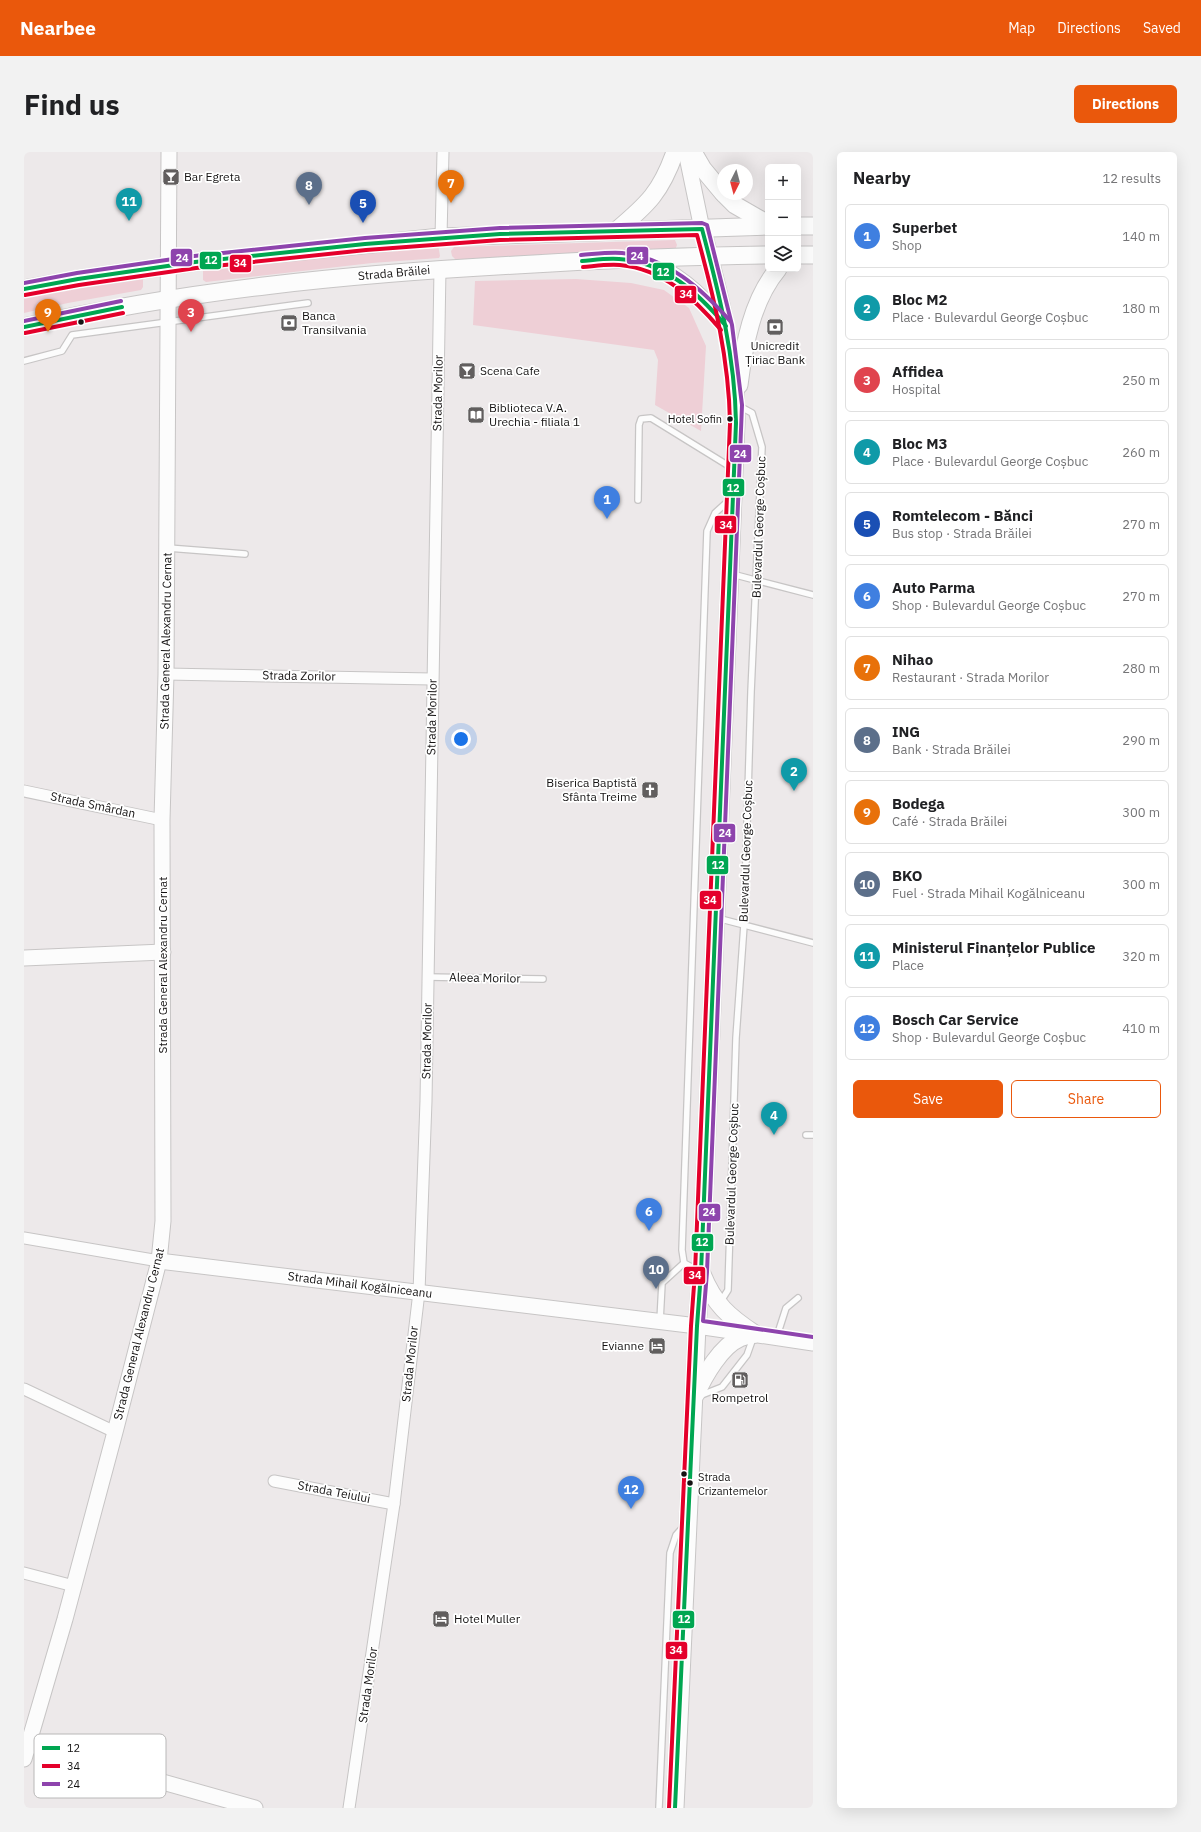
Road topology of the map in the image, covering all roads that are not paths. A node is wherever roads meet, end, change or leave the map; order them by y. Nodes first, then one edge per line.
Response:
1 (168, 152) edge
2 (443, 152) edge
3 (675, 152) edge
4 (686, 152) edge
5 (693, 152) edge
6 (717, 186) edge
7 (730, 200) edge
8 (765, 223) edge
9 (765, 225) edge
10 (801, 226) edge
11 (813, 226) edge
12 (702, 229) junction
13 (616, 231) junction
14 (441, 237) junction
15 (765, 255) edge
16 (801, 255) edge
17 (813, 255) edge
18 (709, 256) junction
19 (620, 259) junction
20 (169, 265) junction
21 (440, 269) junction
22 (776, 272) edge
23 (24, 289) edge
24 (169, 299) junction
25 (308, 303) dead end
26 (168, 322) junction
27 (726, 326) junction
28 (24, 327) edge
29 (24, 361) edge
30 (736, 404) junction
31 (734, 470) junction
32 (638, 500) dead end
33 (733, 503) junction
34 (167, 548) junction
35 (245, 554) dead end
36 (729, 574) junction
37 (757, 580) junction
38 (813, 595) edge
39 (166, 674) junction
40 (432, 679) junction
41 (24, 791) edge
42 (162, 820) junction
43 (716, 918) junction
44 (744, 925) junction
45 (813, 943) edge
46 (163, 952) junction
47 (24, 958) edge
48 (428, 977) junction
49 (543, 979) dead end
50 (806, 1135) dead end
51 (813, 1135) edge
52 (24, 1238) edge
53 (159, 1261) junction
54 (684, 1263) junction
55 (701, 1272) junction
56 (419, 1292) junction
57 (798, 1298) dead end
58 (719, 1305) junction
59 (660, 1321) junction
60 (696, 1326) junction
61 (755, 1334) junction
62 (776, 1337) junction
63 (813, 1343) edge
64 (24, 1389) edge
65 (694, 1398) junction
66 (115, 1432) junction
67 (274, 1481) dead end
68 (394, 1504) junction
69 (24, 1573) edge
70 (74, 1586) junction
71 (671, 1716) junction
72 (26, 1744) edge
73 (24, 1759) edge
74 (166, 1783) edge
75 (255, 1808) edge
76 (349, 1808) edge
77 (659, 1808) edge
78 (675, 1808) edge

1 - 20 street, Strada General Alexandru Cernat
2 - 14 street
3 - 13 main road
4 - 12 street
5 - 6 main road
7 - 8 main road
9 - 12 main road
10 - 11 main road
12 - 13 main road
12 - 18 main road
13 - 14 main road
14 - 20 main road
15 - 18 main road, Strada Brăilei
16 - 17 main road
18 - 19 main road, Strada Brăilei
18 - 27 main road
19 - 21 main road, Strada Brăilei
19 - 27 main road
20 - 23 main road
20 - 24 street, Strada General Alexandru Cernat
21 - 24 main road, Strada Brăilei
21 - 40 street, Strada Morilor
22 - 30 main road
24 - 26 street, Strada General Alexandru Cernat
24 - 28 main road, Strada Brăilei
25 - 26 lane
26 - 29 lane
26 - 34 street, Strada General Alexandru Cernat
27 - 30 main road
30 - 31 main road
30 - 37 lane, Bulevardul George Coșbuc
31 - 32 lane
31 - 33 main road
33 - 36 main road
33 - 54 lane
34 - 35 lane
34 - 39 street, Strada General Alexandru Cernat
36 - 37 lane
36 - 43 main road
37 - 38 lane
37 - 44 lane, Bulevardul George Coșbuc
39 - 40 street, Strada Zorilor
39 - 42 street, Strada General Alexandru Cernat
40 - 48 street, Strada Morilor
41 - 42 street, Strada Smârdan
42 - 46 street, Strada General Alexandru Cernat
43 - 44 lane
43 - 55 main road
44 - 45 lane
44 - 58 lane, Bulevardul George Coșbuc
46 - 47 street
46 - 53 street, Strada General Alexandru Cernat
48 - 49 lane, Aleea Morilor
48 - 56 street, Strada Morilor
50 - 51 lane
52 - 53 street, Strada Mihail Kogălniceanu
53 - 56 street, Strada Mihail Kogălniceanu
53 - 66 street, Strada General Alexandru Cernat
54 - 55 lane
54 - 59 lane
55 - 58 main road
55 - 60 main road
56 - 59 street, Strada Mihail Kogălniceanu
56 - 68 street, Strada Morilor
57 - 62 lane
58 - 61 main road
59 - 60 street, Strada Mihail Kogălniceanu
60 - 61 street, Strada Mihail Kogălniceanu
60 - 65 main road
61 - 62 street, Strada Mihail Kogălniceanu
61 - 65 main road
62 - 63 street, Strada Mihail Kogălniceanu
64 - 66 street
65 - 71 main road
66 - 70 street, Strada General Alexandru Cernat
67 - 68 street, Strada Teiului
68 - 76 street, Strada Morilor
69 - 70 street
70 - 72 street, Strada General Alexandru Cernat
71 - 77 lane
71 - 78 main road
72 - 73 street, Strada General Alexandru Cernat
74 - 75 street

